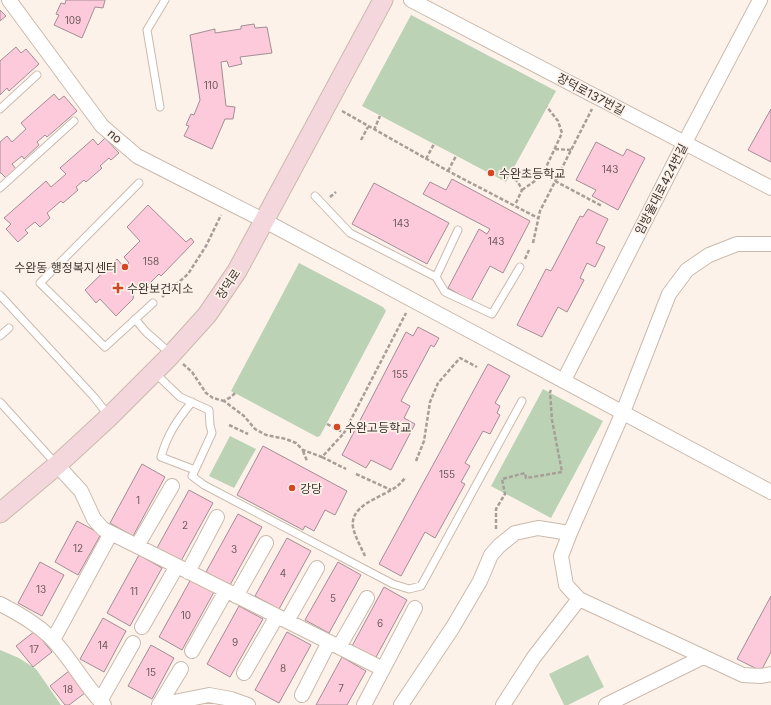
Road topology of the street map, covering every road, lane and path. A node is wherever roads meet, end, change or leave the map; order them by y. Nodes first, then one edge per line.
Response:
1 (9, 0) edge
2 (165, 0) edge
3 (383, 0) edge
4 (411, 0) edge
5 (760, 0) edge
6 (37, 75) dead end
7 (160, 107) dead end
8 (547, 107) dead end
9 (0, 109) edge
10 (592, 110) dead end
11 (380, 116) dead end
12 (356, 119) dead end
13 (74, 121) dead end
14 (368, 127) junction
15 (374, 130) junction
16 (361, 140) dead end
17 (434, 144) dead end
18 (684, 144) junction
19 (555, 149) junction
20 (571, 150) junction
21 (456, 156) dead end
22 (426, 159) junction
23 (448, 171) junction
24 (510, 175) dead end
25 (555, 181) junction
26 (139, 183) dead end
27 (0, 188) edge
28 (771, 188) edge
29 (522, 190) junction
30 (315, 196) dead end
31 (227, 201) junction
32 (515, 205) junction
33 (602, 206) dead end
34 (538, 218) junction
35 (265, 221) junction
36 (458, 230) dead end
37 (533, 243) dead end
38 (771, 244) edge
39 (520, 267) dead end
40 (436, 277) junction
41 (0, 295) edge
42 (412, 299) junction
43 (153, 303) joint
44 (135, 319) junction
45 (9, 328) dead end
46 (0, 336) edge
47 (171, 354) junction
48 (477, 367) dead end
49 (154, 372) junction
50 (560, 378) junction
51 (235, 393) dead end
52 (224, 401) junction
53 (522, 401) dead end
54 (0, 402) edge
55 (192, 402) junction
56 (623, 412) junction
57 (109, 417) junction
58 (327, 424) dead end
59 (229, 425) dead end
60 (344, 433) junction
61 (248, 434) dead end
62 (303, 450) junction
63 (322, 457) junction
64 (307, 461) dead end
65 (416, 461) dead end
66 (57, 465) junction
67 (346, 469) dead end
68 (194, 470) junction
69 (356, 474) dead end
70 (405, 478) dead end
71 (172, 486) dead end
72 (391, 490) junction
73 (771, 492) edge
74 (0, 513) edge
75 (218, 517) dead end
76 (111, 533) junction
77 (570, 533) junction
78 (266, 543) dead end
79 (137, 546) junction
80 (499, 546) junction
81 (362, 567) junction
82 (317, 568) dead end
83 (182, 569) junction
84 (231, 593) junction
85 (367, 598) dead end
86 (579, 599) junction
87 (0, 604) edge
88 (414, 608) dead end
89 (282, 619) junction
90 (142, 627) dead end
91 (53, 640) junction
92 (133, 644) dead end
93 (334, 645) junction
94 (192, 651) dead end
95 (703, 657) junction
96 (181, 669) dead end
97 (383, 669) junction
98 (244, 674) dead end
99 (771, 674) edge
100 (302, 694) dead end
101 (102, 703) edge
102 (159, 705) edge
103 (248, 705) edge
104 (364, 705) edge
105 (401, 705) edge
106 (503, 705) edge
107 (606, 705) edge

1 - 31 street, no
2 - 7 lane
3 - 35 main road, 장덕로
4 - 18 street, 장덕로137번길
5 - 18 street, 임방울대로424번길
6 - 9 lane
8 - 19 path
10 - 20 path
11 - 15 path
12 - 14 path
13 - 27 lane
14 - 15 path
14 - 16 path
15 - 22 path
17 - 22 path
18 - 28 street, 장덕로137번길
18 - 50 street, 임방울대로424번길
19 - 20 path
19 - 29 path
20 - 25 path
21 - 23 path
22 - 23 path
23 - 32 path
24 - 29 path
25 - 33 path
25 - 34 path
26 - 44 lane
29 - 32 path
30 - 40 lane
31 - 35 street, no
31 - 43 path
32 - 34 path
34 - 37 path
35 - 42 street, no
35 - 47 main road, 장덕로
36 - 40 lane
38 - 56 street
39 - 40 lane
41 - 57 lane
42 - 50 street, no
42 - 60 path
43 - 44 lane
44 - 47 lane
45 - 46 lane
47 - 49 main road, 장덕로
47 - 52 path
48 - 65 path
49 - 55 lane
49 - 57 main road, 장덕로
50 - 56 street, no
50 - 80 path
51 - 52 path
52 - 62 path
53 - 81 lane
54 - 66 lane
55 - 68 lane
55 - 68 lane
56 - 73 street, no
56 - 77 street
57 - 66 main road, 장덕로
58 - 60 path
59 - 61 path
60 - 63 path
62 - 63 path
62 - 64 path
63 - 67 path
66 - 74 main road, 장덕로
66 - 76 street
68 - 81 lane
69 - 72 path
70 - 72 path
71 - 79 street
72 - 81 path
75 - 83 street
76 - 79 street
76 - 91 street
77 - 80 street
77 - 86 street
78 - 84 street
79 - 83 street
80 - 105 street
82 - 89 street
83 - 84 street
83 - 90 street
84 - 89 street
84 - 94 street
85 - 93 street
86 - 95 street
86 - 106 street
87 - 91 street
88 - 97 street
89 - 93 street
89 - 98 street
91 - 101 street
92 - 101 street
93 - 97 street
93 - 100 street
95 - 99 street
95 - 107 street
96 - 102 street
97 - 104 street
102 - 103 street

